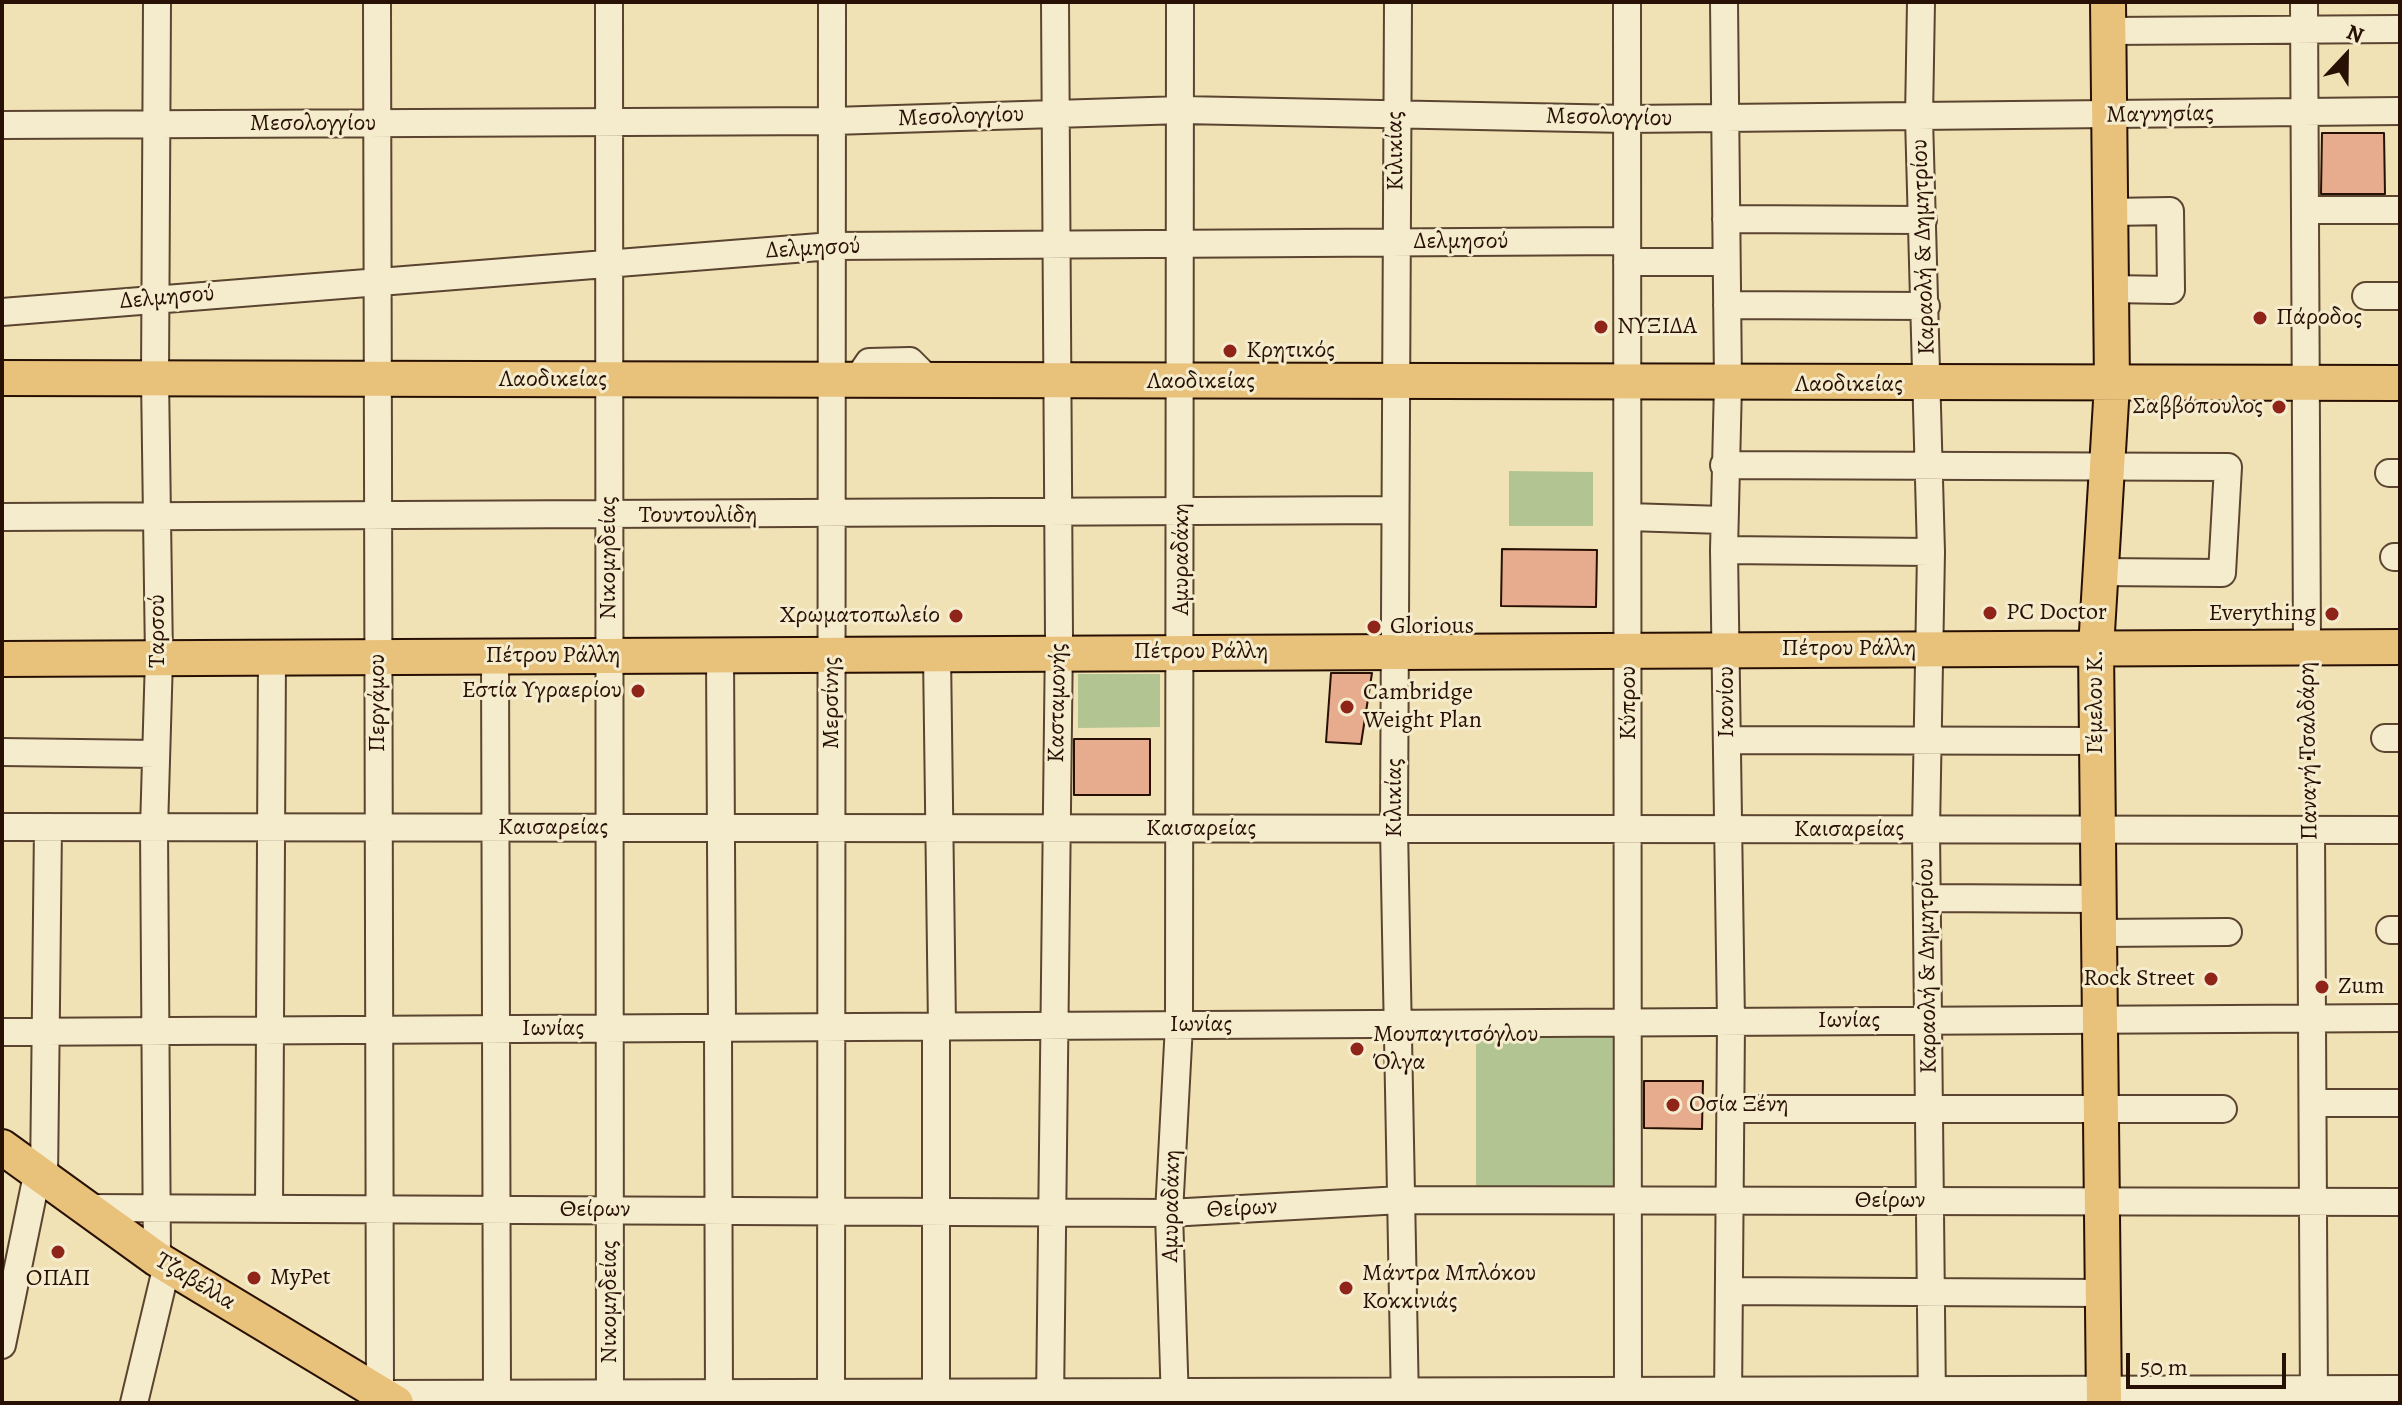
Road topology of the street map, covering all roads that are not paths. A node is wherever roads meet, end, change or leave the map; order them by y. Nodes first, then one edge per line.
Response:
1 (157, 2) edge
2 (377, 2) edge
3 (609, 2) edge
4 (832, 2) edge
5 (1055, 2) edge
6 (1180, 2) edge
7 (1398, 2) edge
8 (1627, 2) edge
9 (1724, 2) edge
10 (1921, 2) edge
11 (2304, 2) edge
12 (2108, 17) edge
13 (2400, 29) edge
14 (2304, 30) junction
15 (1182, 110) junction
16 (2400, 111) edge
17 (1395, 113) junction
18 (2304, 113) junction
19 (1056, 114) junction
20 (2109, 115) junction
21 (1919, 118) junction
22 (1627, 119) junction
23 (1724, 119) junction
24 (833, 121) junction
25 (377, 123) junction
26 (609, 123) junction
27 (156, 124) junction
28 (2, 125) edge
29 (2305, 210) junction
30 (2400, 210) edge
31 (2110, 212) junction
32 (1726, 219) junction
33 (1923, 220) junction
34 (1397, 243) junction
35 (1057, 244) junction
36 (1180, 244) junction
37 (832, 246) junction
38 (1627, 251) junction
39 (1726, 262) junction
40 (610, 264) junction
41 (378, 282) junction
42 (2110, 289) junction
43 (2366, 296) dead end
44 (2400, 296) edge
45 (155, 298) junction
46 (1727, 305) junction
47 (1926, 306) junction
48 (2, 312) edge
49 (2, 378) edge
50 (155, 378) junction
51 (378, 379) junction
52 (609, 380) junction
53 (844, 381) junction
54 (1058, 382) junction
55 (1182, 382) junction
56 (1397, 383) junction
57 (2400, 383) edge
58 (1628, 384) junction
59 (1728, 384) junction
60 (2305, 384) junction
61 (1929, 385) junction
62 (2112, 385) junction
63 (1724, 465) junction
64 (2107, 466) junction
65 (1929, 468) junction
66 (1394, 510) junction
67 (1182, 513) junction
68 (1057, 514) junction
69 (832, 515) junction
70 (378, 516) junction
71 (609, 516) junction
72 (2, 517) edge
73 (157, 517) junction
74 (1628, 517) junction
75 (1723, 520) junction
76 (1724, 550) junction
77 (1931, 552) junction
78 (2100, 572) junction
79 (2307, 647) junction
80 (2400, 647) edge
81 (2096, 648) junction
82 (1929, 649) junction
83 (1629, 650) junction
84 (1727, 650) junction
85 (1396, 651) junction
86 (1059, 653) junction
87 (1182, 653) junction
88 (832, 654) junction
89 (937, 654) junction
90 (609, 655) junction
91 (720, 655) junction
92 (495, 656) junction
93 (272, 657) junction
94 (378, 657) junction
95 (159, 658) junction
96 (2, 659) edge
97 (1727, 740) junction
98 (1928, 740) junction
99 (2096, 741) junction
100 (2, 752) edge
101 (156, 754) junction
102 (2, 827) edge
103 (48, 827) junction
104 (379, 828) junction
105 (498, 828) junction
106 (610, 828) junction
107 (720, 828) junction
108 (832, 828) junction
109 (937, 828) junction
110 (1394, 828) junction
111 (154, 829) junction
112 (272, 829) junction
113 (1057, 829) junction
114 (1179, 829) junction
115 (1629, 829) junction
116 (1727, 830) junction
117 (1926, 830) junction
118 (2311, 830) junction
119 (2400, 830) edge
120 (2097, 831) junction
121 (1927, 898) junction
122 (2098, 899) junction
123 (2228, 932) dead end
124 (2099, 933) junction
125 (2400, 1018) edge
126 (2312, 1019) junction
127 (2100, 1020) junction
128 (1928, 1021) junction
129 (1731, 1022) junction
130 (1627, 1023) junction
131 (1398, 1024) junction
132 (1179, 1025) junction
133 (1057, 1026) junction
134 (831, 1027) junction
135 (939, 1027) junction
136 (610, 1028) junction
137 (720, 1028) junction
138 (496, 1029) junction
139 (270, 1030) junction
140 (379, 1030) junction
141 (45, 1031) junction
142 (154, 1031) junction
143 (2, 1032) edge
144 (2313, 1103) junction
145 (2400, 1103) edge
146 (1731, 1109) junction
147 (1929, 1109) junction
148 (2223, 1109) dead end
149 (2101, 1110) junction
150 (2, 1147) edge
151 (40, 1177) junction
152 (1401, 1200) junction
153 (1731, 1201) junction
154 (1930, 1201) junction
155 (1627, 1202) junction
156 (2102, 1202) junction
157 (2314, 1202) junction
158 (2400, 1202) edge
159 (85, 1208) junction
160 (156, 1208) junction
161 (269, 1209) junction
162 (380, 1209) junction
163 (495, 1209) junction
164 (610, 1210) junction
165 (717, 1210) junction
166 (831, 1211) junction
167 (936, 1212) junction
168 (1050, 1212) junction
169 (1169, 1213) junction
170 (162, 1262) junction
171 (1729, 1291) junction
172 (1931, 1292) junction
173 (2103, 1293) junction
174 (2, 1345) edge
175 (2400, 1389) edge
176 (497, 1394) junction
177 (2314, 1396) edge
178 (1508, 1397) edge
179 (1628, 1397) edge
180 (1728, 1397) edge
181 (1932, 1397) edge
182 (2104, 1397) edge
183 (610, 1398) edge
184 (719, 1398) edge
185 (831, 1398) edge
186 (936, 1398) edge
187 (1050, 1398) edge
188 (1175, 1398) edge
189 (1405, 1398) edge
190 (385, 1400) edge
191 (134, 1403) edge

1 - 27 street, Ταρσού
2 - 25 street, Περγάμου
3 - 26 street, Νικομηδείας
4 - 24 street, Μερσίνης
5 - 19 street, Κασταμονής
6 - 15 street, Αμυραδάκη
7 - 17 street, Κιλικίας
8 - 22 street, Κύπρου
9 - 23 street, Ικονίου
10 - 21 street, Καραολή & Δημητρίου
11 - 14 street, Παναγή Τσαλδάρη
12 - 14 street
12 - 20 main road, Γέμελου Κ.
13 - 14 street
14 - 18 street, Παναγή Τσαλδάρη
15 - 17 street, Μεσολογγίου
15 - 19 street, Μεσολογγίου
15 - 36 street, Αμυραδάκη
16 - 18 street, Μαγνησίας
17 - 22 street, Μεσολογγίου
17 - 34 street, Κιλικίας
18 - 20 street, Μαγνησίας
18 - 29 street, Παναγή Τσαλδάρη
19 - 24 street, Μεσολογγίου
19 - 35 street, Κασταμονής
20 - 21 street, Μαγνησίας
20 - 31 main road, Γέμελου Κ.
21 - 23 street, Μεσολογγίου
21 - 33 street, Καραολή & Δημητρίου
22 - 23 street, Μεσολογγίου
22 - 38 street, Κύπρου
23 - 32 street, Ικονίου
24 - 26 street, Μεσολογγίου
24 - 37 street, Μερσίνης
25 - 26 street, Μεσολογγίου
25 - 27 street, Μεσολογγίου
25 - 41 street, Περγάμου
26 - 40 street, Νικομηδείας
27 - 28 street, Μεσολογγίου
27 - 45 street, Ταρσού
29 - 30 street
29 - 60 street, Παναγή Τσαλδάρη
31 - 42 main road, Γέμελου Κ.
31 - 42 street
32 - 33 street
32 - 39 street, Ικονίου
33 - 47 street, Καραολή & Δημητρίου
34 - 36 street, Δελμησού
34 - 38 street, Δελμησού
34 - 56 street, Κιλικίας
35 - 36 street, Δελμησού
35 - 37 street, Δελμησού
35 - 54 street, Κασταμονής
36 - 55 street, Αμυραδάκη
37 - 40 street, Δελμησού
37 - 53 street, Μερσίνης
38 - 39 street, Δελμησού
38 - 58 street, Κύπρου
39 - 46 street, Ικονίου
40 - 41 street, Δελμησού
40 - 52 street, Νικομηδείας
41 - 45 street, Δελμησού
41 - 51 street, Περγάμου
42 - 62 main road, Γέμελου Κ.
43 - 44 street
45 - 48 street, Δελμησού
45 - 50 street, Ταρσού
46 - 47 street
46 - 59 street, Ικονίου
47 - 61 street, Καραολή & Δημητρίου
49 - 50 main road, Λαοδικείας
50 - 51 main road, Λαοδικείας
50 - 73 street, Ταρσού
51 - 52 main road, Λαοδικείας
51 - 70 street, Περγάμου
52 - 53 main road, Λαοδικείας
52 - 71 street, Νικομηδείας
53 - 54 main road, Λαοδικείας
53 - 69 street, Μερσίνης
54 - 55 main road, Λαοδικείας
54 - 68 street, Κασταμονής
55 - 56 main road, Λαοδικείας
55 - 67 street, Αμυραδάκη
56 - 58 main road, Λαοδικείας
56 - 66 street, Κιλικίας
57 - 60 main road, Λαοδικείας
58 - 59 main road, Λαοδικείας
58 - 74 street, Κύπρου
59 - 61 main road, Λαοδικείας
59 - 63 street, Ικονίου
60 - 62 main road, Λαοδικείας
60 - 79 street, Παναγή Τσαλδάρη
61 - 62 main road, Λαοδικείας
61 - 65 street, Καραολή & Δημητρίου
62 - 64 main road, Γέμελου Κ.
63 - 65 street
63 - 75 street, Ικονίου
64 - 65 street
64 - 78 main road, Γέμελου Κ.
64 - 78 street
65 - 77 street, Καραολή & Δημητρίου
66 - 67 street, Τουντουλίδη
66 - 85 street, Κιλικίας
67 - 68 street, Τουντουλίδη
67 - 87 street, Αμυραδάκη
68 - 69 street, Τουντουλίδη
68 - 86 street, Κασταμονής
69 - 71 street, Τουντουλίδη
69 - 88 street, Μερσίνης
70 - 71 street, Τουντουλίδη
70 - 73 street, Τουντουλίδη
70 - 94 street, Περγάμου
71 - 90 street, Νικομηδείας
72 - 73 street, Τουντουλίδη
73 - 95 street, Ταρσού
74 - 75 street
74 - 83 street, Κύπρου
75 - 76 street, Ικονίου
76 - 77 street
76 - 84 street, Ικονίου
77 - 82 street, Καραολή & Δημητρίου
78 - 81 main road, Γέμελου Κ.
79 - 80 main road, Πέτρου Ράλλη
79 - 81 main road, Πέτρου Ράλλη
81 - 82 main road, Πέτρου Ράλλη
81 - 99 main road, Γέμελου Κ.
82 - 84 main road, Πέτρου Ράλλη
82 - 98 street, Καραολή & Δημητρίου
83 - 84 main road, Πέτρου Ράλλη
83 - 85 main road, Πέτρου Ράλλη
83 - 115 street, Κύπρου
84 - 97 street, Ικονίου
85 - 87 main road, Πέτρου Ράλλη
85 - 110 street, Κιλικίας
86 - 87 main road, Πέτρου Ράλλη
86 - 89 main road, Πέτρου Ράλλη
86 - 113 street, Κασταμονής
87 - 114 street, Αμυραδάκη
88 - 89 main road, Πέτρου Ράλλη
88 - 91 main road, Πέτρου Ράλλη
88 - 108 street, Μερσίνης
89 - 109 street
90 - 91 main road, Πέτρου Ράλλη
90 - 92 main road, Πέτρου Ράλλη
90 - 106 street, Νικομηδείας
91 - 107 street
92 - 94 main road, Πέτρου Ράλλη
92 - 105 street
93 - 94 main road, Πέτρου Ράλλη
93 - 95 main road, Πέτρου Ράλλη
93 - 112 street
94 - 104 street, Περγάμου
95 - 96 main road, Πέτρου Ράλλη
95 - 101 street, Ταρσού
97 - 98 street
97 - 116 street, Ικονίου
98 - 99 street
98 - 117 street, Καραολή & Δημητρίου
99 - 120 main road, Γέμελου Κ.
100 - 101 street
101 - 111 street, Ταρσού
102 - 103 street, Καισαρείας
103 - 111 street, Καισαρείας
103 - 141 street
104 - 105 street, Καισαρείας
104 - 112 street, Καισαρείας
104 - 140 street, Περγάμου
105 - 106 street, Καισαρείας
105 - 138 street
106 - 107 street, Καισαρείας
106 - 136 street, Νικομηδείας
107 - 108 street, Καισαρείας
107 - 137 street
108 - 109 street, Καισαρείας
108 - 134 street, Μερσίνης
109 - 113 street, Καισαρείας
109 - 135 street
110 - 114 street, Καισαρείας
110 - 115 street, Καισαρείας
110 - 131 street, Κιλικίας
111 - 112 street, Καισαρείας
111 - 142 street, Ταρσού
112 - 139 street
113 - 114 street, Καισαρείας
113 - 133 street, Κασταμονής
114 - 132 street, Αμυραδάκη
115 - 116 street, Καισαρείας
115 - 130 street, Κύπρου
116 - 117 street, Καισαρείας
116 - 129 street, Ικονίου
117 - 120 street, Καισαρείας
117 - 121 street, Καραολή & Δημητρίου
118 - 119 street, Καισαρείας
118 - 120 street, Καισαρείας
118 - 126 street, Παναγή Τσαλδάρη
120 - 122 main road, Γέμελου Κ.
121 - 122 street
121 - 128 street, Καραολή & Δημητρίου
122 - 124 main road, Γέμελου Κ.
123 - 124 street
124 - 127 main road, Γέμελου Κ.
125 - 126 street, Ιωνίας
126 - 127 street, Ιωνίας
126 - 144 street, Παναγή Τσαλδάρη
127 - 128 street, Ιωνίας
127 - 149 main road, Γέμελου Κ.
128 - 129 street, Ιωνίας
128 - 147 street, Καραολή & Δημητρίου
129 - 130 street, Ιωνίας
129 - 146 street, Ικονίου
130 - 131 street, Ιωνίας
130 - 155 street, Κύπρου
131 - 132 street, Ιωνίας
131 - 152 street, Κιλικίας
132 - 133 street, Ιωνίας
132 - 169 street, Αμυραδάκη
133 - 135 street, Ιωνίας
133 - 168 street, Κασταμονής
134 - 135 street, Ιωνίας
134 - 137 street, Ιωνίας
134 - 166 street, Μερσίνης
135 - 167 street
136 - 137 street, Ιωνίας
136 - 138 street, Ιωνίας
136 - 164 street, Νικομηδείας
137 - 165 street
138 - 140 street, Ιωνίας
138 - 163 street
139 - 140 street, Ιωνίας
139 - 142 street, Ιωνίας
139 - 161 street
140 - 162 street, Περγάμου
141 - 142 street, Ιωνίας
141 - 143 street, Ιωνίας
141 - 151 street
142 - 160 street, Ταρσού
144 - 145 street
144 - 157 street, Παναγή Τσαλδάρη
146 - 147 street
146 - 153 street, Ικονίου
147 - 149 street
147 - 154 street, Καραολή & Δημητρίου
148 - 149 street
149 - 156 main road, Γέμελου Κ.
150 - 151 main road, Τζαβέλλα
151 - 159 main road, Τζαβέλλα
151 - 174 street
152 - 155 street, Θείρων
152 - 169 street, Θείρων
152 - 189 street, Κιλικίας
153 - 154 street, Θείρων
153 - 155 street, Θείρων
153 - 171 street, Ικονίου
154 - 156 street, Θείρων
154 - 172 street, Καραολή & Δημητρίου
155 - 179 street, Κύπρου
156 - 157 street, Θείρων
156 - 173 main road, Γέμελου Κ.
157 - 158 street, Θείρων
157 - 177 street, Παναγή Τσαλδάρη
159 - 160 street, Θείρων
159 - 170 main road, Τζαβέλλα
160 - 161 street, Θείρων
160 - 170 street, Ταρσού
161 - 162 street, Θείρων
162 - 163 street, Θείρων
162 - 190 street, Περγάμου
163 - 164 street, Θείρων
163 - 176 street
164 - 165 street, Θείρων
164 - 183 street, Νικομηδείας
165 - 166 street, Θείρων
165 - 184 street
166 - 167 street, Θείρων
166 - 185 street, Μερσίνης
167 - 168 street, Θείρων
167 - 186 street
168 - 169 street, Θείρων
168 - 187 street, Κασταμονής
169 - 188 street, Αμυραδάκη
170 - 190 main road, Τζαβέλλα
170 - 191 street, Ταρσού
171 - 172 street
171 - 180 street, Ικονίου
172 - 173 street
172 - 181 street, Καραολή & Δημητρίου
173 - 182 main road, Γέμελου Κ.
175 - 177 street
176 - 183 street
176 - 190 street
177 - 182 street
178 - 179 street
178 - 189 street
179 - 180 street
180 - 181 street
181 - 182 street
183 - 184 street
184 - 185 street
185 - 186 street
186 - 187 street
187 - 188 street
188 - 189 street

